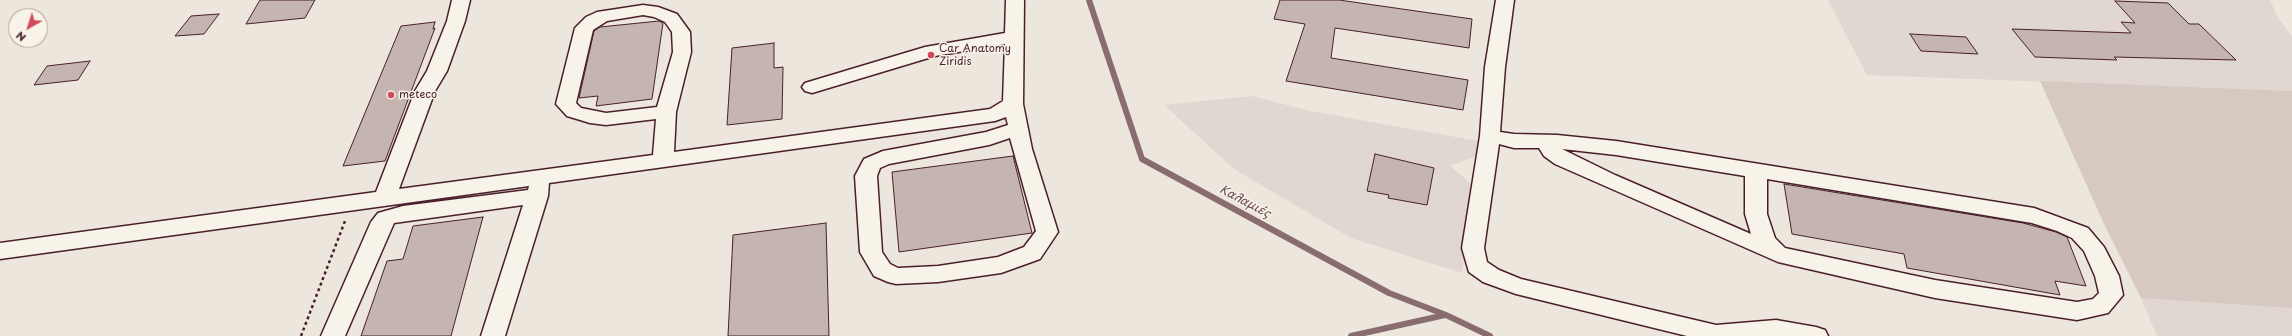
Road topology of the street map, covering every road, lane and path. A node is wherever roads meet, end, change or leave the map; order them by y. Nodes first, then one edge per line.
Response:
1 (461, 0) edge
2 (1015, 0) edge
3 (1505, 0) edge
4 (1014, 37) junction
5 (812, 87) dead end
6 (1013, 104) junction
7 (666, 112) junction
8 (1019, 128) junction
9 (1490, 136) junction
10 (1547, 143) junction
11 (662, 160) junction
12 (1756, 171) junction
13 (540, 186) junction
14 (384, 198) junction
15 (353, 202) junction
16 (0, 251) edge
17 (1778, 254) junction
18 (1718, 335) edge
19 (301, 336) edge
20 (333, 336) edge
21 (493, 336) edge
22 (1816, 336) edge

1 - 14 street
2 - 4 street
3 - 9 street
4 - 5 street
4 - 6 street
6 - 8 street
6 - 11 street
7 - 7 street
7 - 11 street
8 - 8 street
9 - 10 street
9 - 18 street
10 - 12 street
10 - 17 street
11 - 13 street
12 - 17 street
12 - 17 street
13 - 14 street
13 - 20 street
13 - 21 street
14 - 15 street
15 - 16 street
15 - 19 path
18 - 22 street

